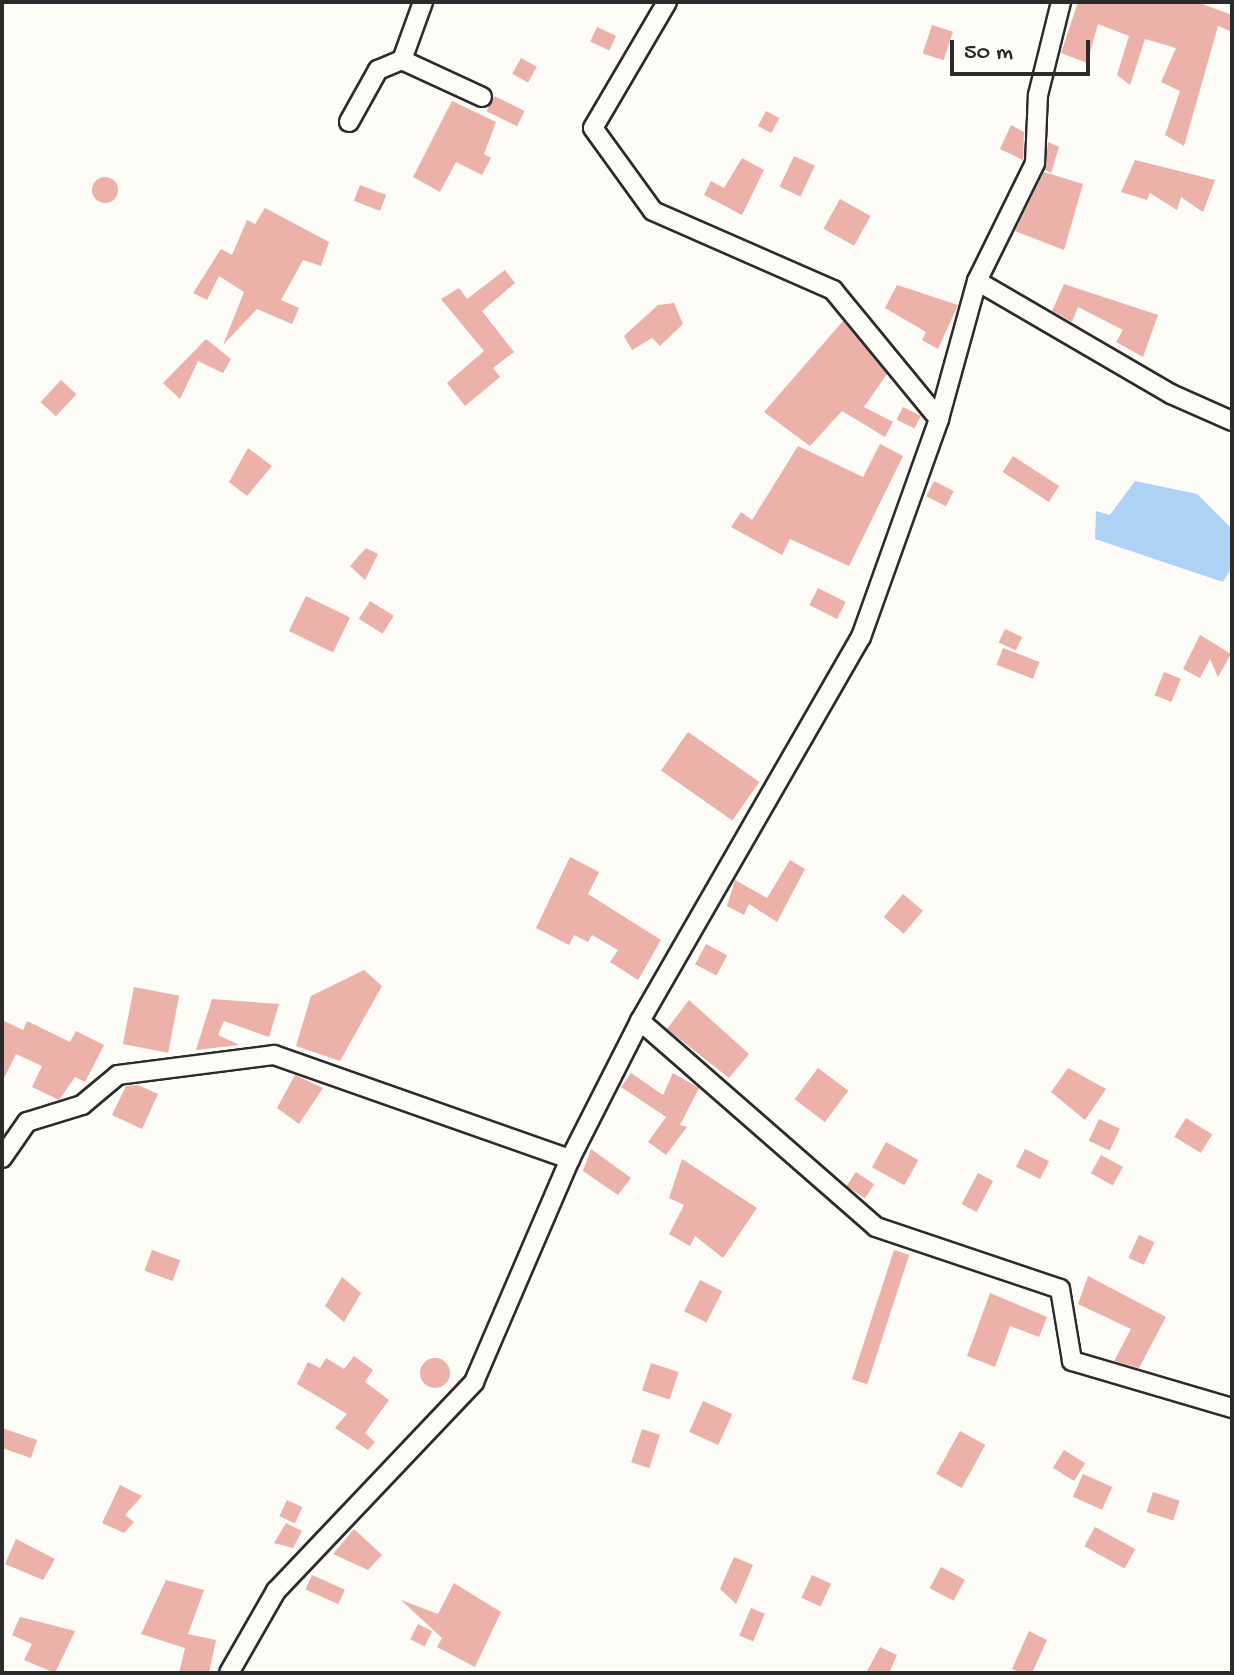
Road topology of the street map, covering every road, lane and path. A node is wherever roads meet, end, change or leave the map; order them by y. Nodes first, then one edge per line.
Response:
1 (423, 2) edge
2 (667, 2) edge
3 (1061, 2) edge
4 (402, 60) junction
5 (482, 97) dead end
6 (349, 122) dead end
7 (977, 281) junction
8 (939, 419) junction
9 (1232, 421) edge
10 (640, 1021) junction
11 (2, 1158) edge
12 (570, 1159) junction
13 (1232, 1408) edge
14 (229, 1673) edge

1 - 4 street
2 - 8 street
3 - 7 street
4 - 5 street
4 - 6 street
7 - 8 street
7 - 9 street
8 - 10 street
10 - 12 street
10 - 13 street
11 - 12 street
12 - 14 street

